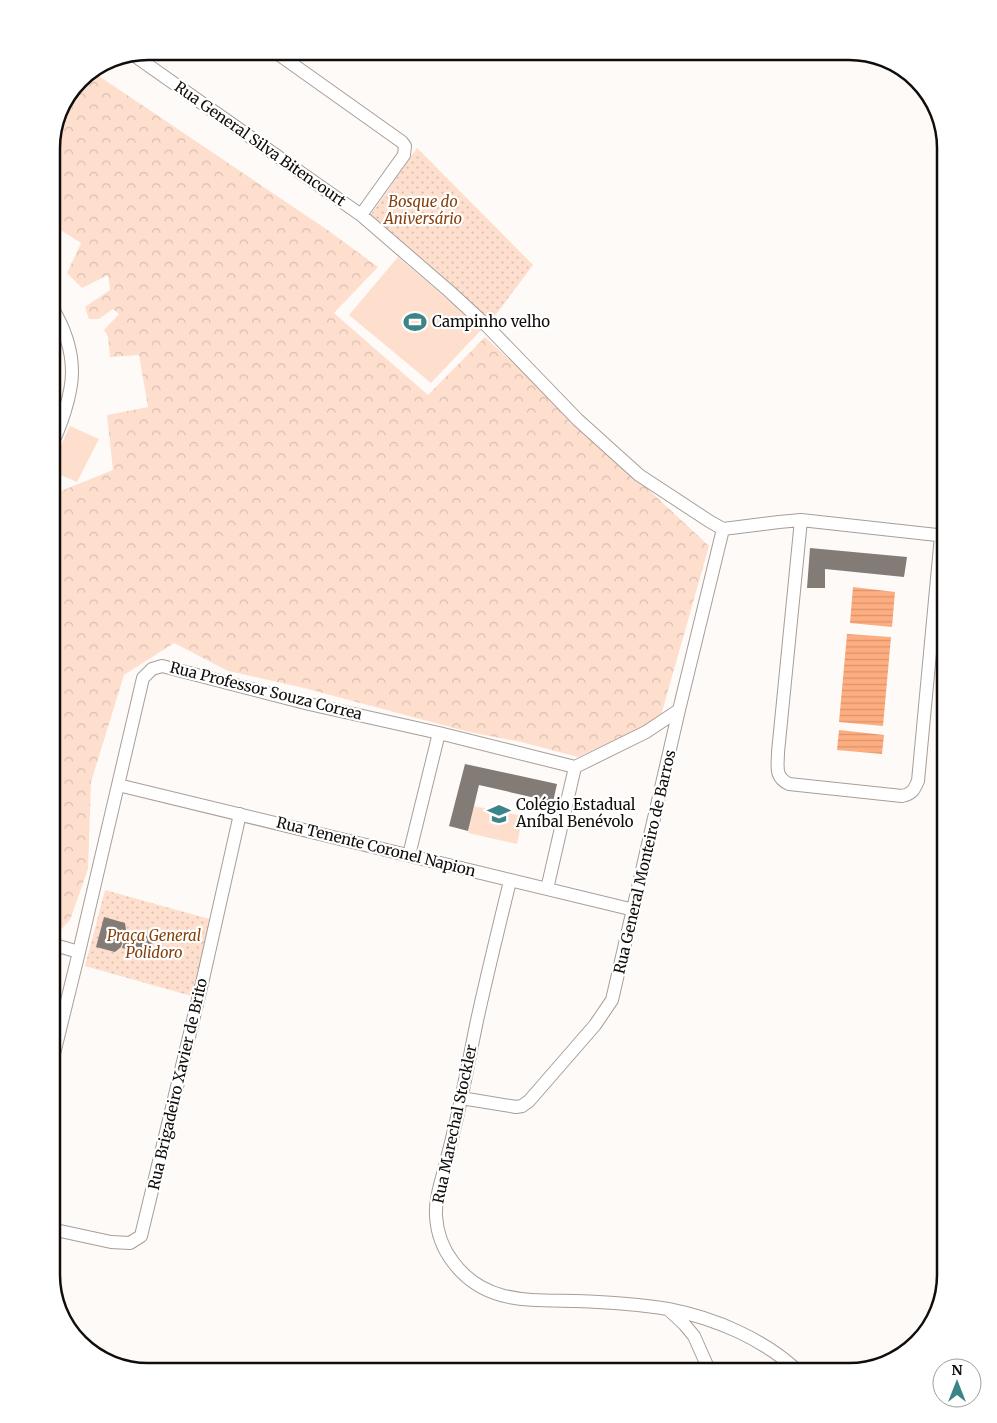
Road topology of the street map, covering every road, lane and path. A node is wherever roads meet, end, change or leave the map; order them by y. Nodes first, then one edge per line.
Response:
1 (141, 60) edge
2 (287, 60) edge
3 (361, 215) junction
4 (60, 325) edge
5 (60, 424) edge
6 (801, 520) junction
7 (723, 529) junction
8 (937, 535) edge
9 (937, 595) edge
10 (679, 710) junction
11 (439, 733) junction
12 (575, 767) junction
13 (118, 785) junction
14 (240, 814) junction
15 (409, 855) junction
16 (510, 880) junction
17 (547, 888) junction
18 (634, 910) junction
19 (60, 947) edge
20 (79, 952) junction
21 (60, 1029) edge
22 (461, 1098) junction
23 (60, 1231) edge
24 (669, 1310) junction
25 (712, 1321) junction
26 (694, 1336) junction
27 (704, 1363) edge
28 (789, 1363) edge

1 - 3 street, Rua General Silva Bitencourt
2 - 3 street
3 - 7 street, Rua General Silva Bitencourt
4 - 5 street
6 - 7 street
6 - 8 street
6 - 9 street
7 - 10 street, Rua General Monteiro de Barros
10 - 12 street
10 - 18 street, Rua General Monteiro de Barros
11 - 12 street, Rua Professor Souza Correa
11 - 13 street, Rua Professor Souza Correa
11 - 15 street
12 - 17 street
13 - 14 street, Rua Tenente Coronel Napion
13 - 20 street, Rua Professor Souza Correa
14 - 15 street, Rua Tenente Coronel Napion
14 - 23 street, Rua Brigadeiro Xavier de Brito
15 - 16 street, Rua Tenente Coronel Napion
16 - 17 street, Rua Tenente Coronel Napion
16 - 22 street, Rua Marechal Stockler
17 - 18 street, Rua Tenente Coronel Napion
18 - 22 street, Rua General Monteiro de Barros
19 - 20 street
20 - 21 street, Rua Professor Souza Correa
22 - 24 street, Rua Marechal Stockler
24 - 25 street, Rua Marechal Stockler
24 - 26 street
25 - 26 street
25 - 28 street, Rua Marechal Stockler
26 - 27 street

